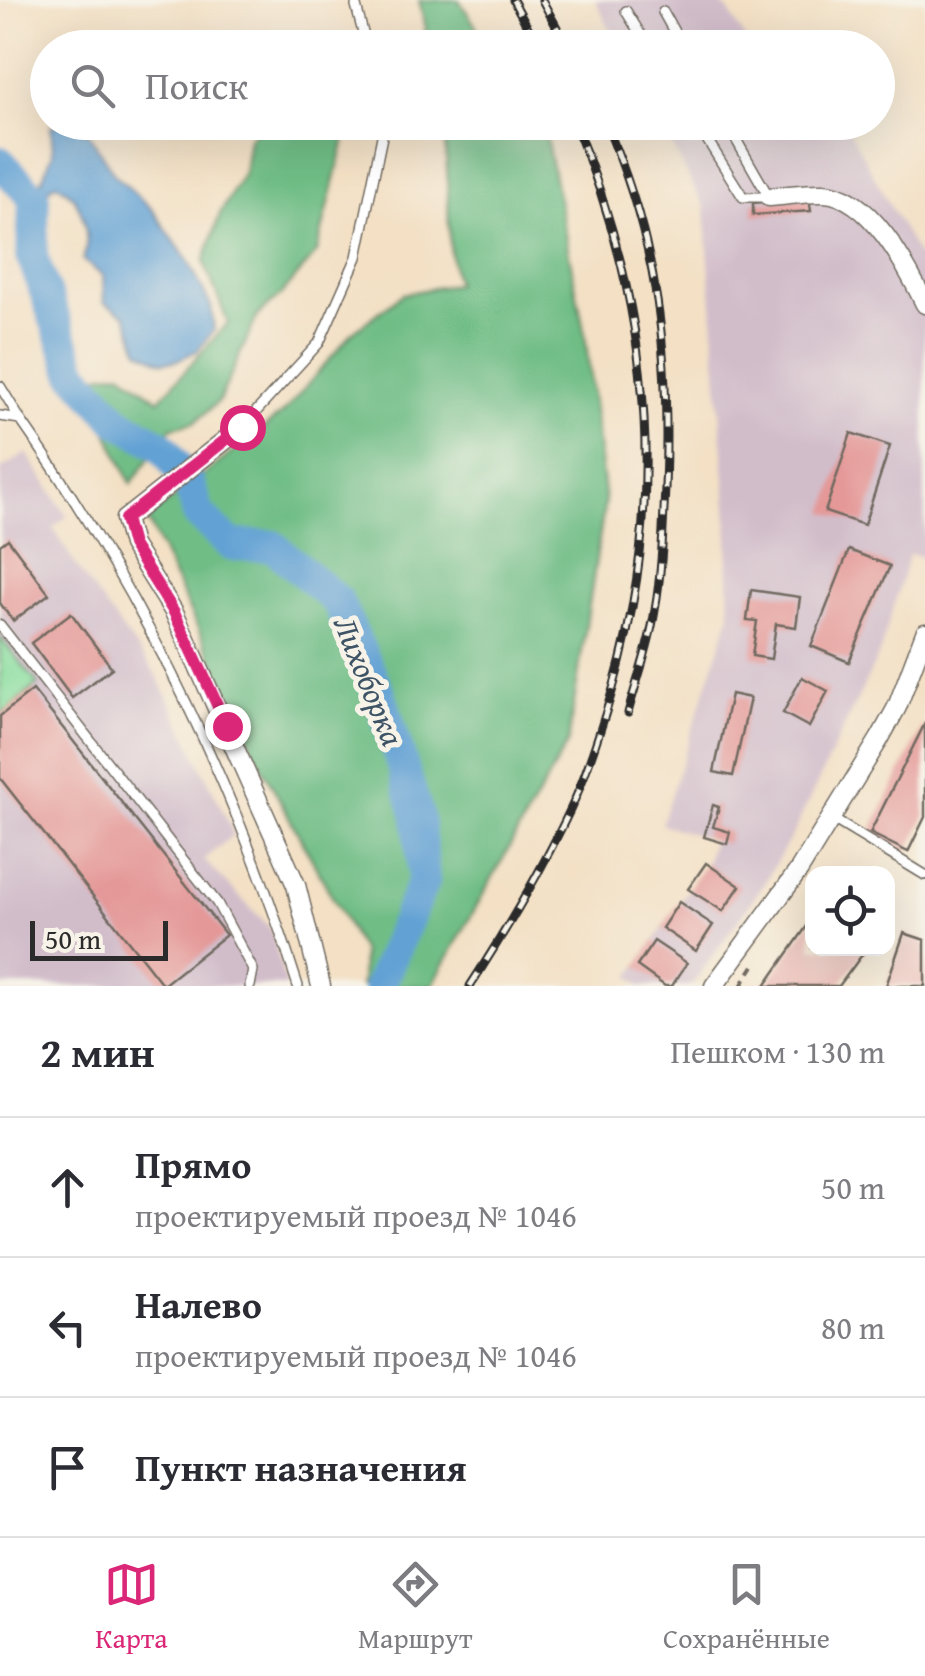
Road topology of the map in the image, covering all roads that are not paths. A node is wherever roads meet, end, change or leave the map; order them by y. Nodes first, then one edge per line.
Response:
1 (356, 6) dead end
2 (626, 11) dead end
3 (663, 12) dead end
4 (362, 30) edge
5 (638, 30) edge
6 (673, 30) edge
7 (381, 140) edge
8 (707, 140) edge
9 (736, 140) edge
10 (769, 197) junction
11 (925, 304) edge
12 (0, 386) edge
13 (0, 416) edge
14 (20, 419) junction
15 (242, 427) joint
16 (0, 625) edge
17 (925, 633) edge
18 (831, 818) junction
19 (925, 876) edge
20 (250, 986) edge
21 (298, 986) edge
22 (321, 986) edge
23 (714, 986) edge

1 - 4 lane
2 - 5 lane
3 - 6 lane
7 - 15 lane
8 - 10 lane
9 - 10 lane
10 - 11 street
12 - 14 lane
13 - 14 lane
14 - 21 lane
15 - 22 street
16 - 20 lane
17 - 18 street
18 - 19 lane
18 - 23 street

